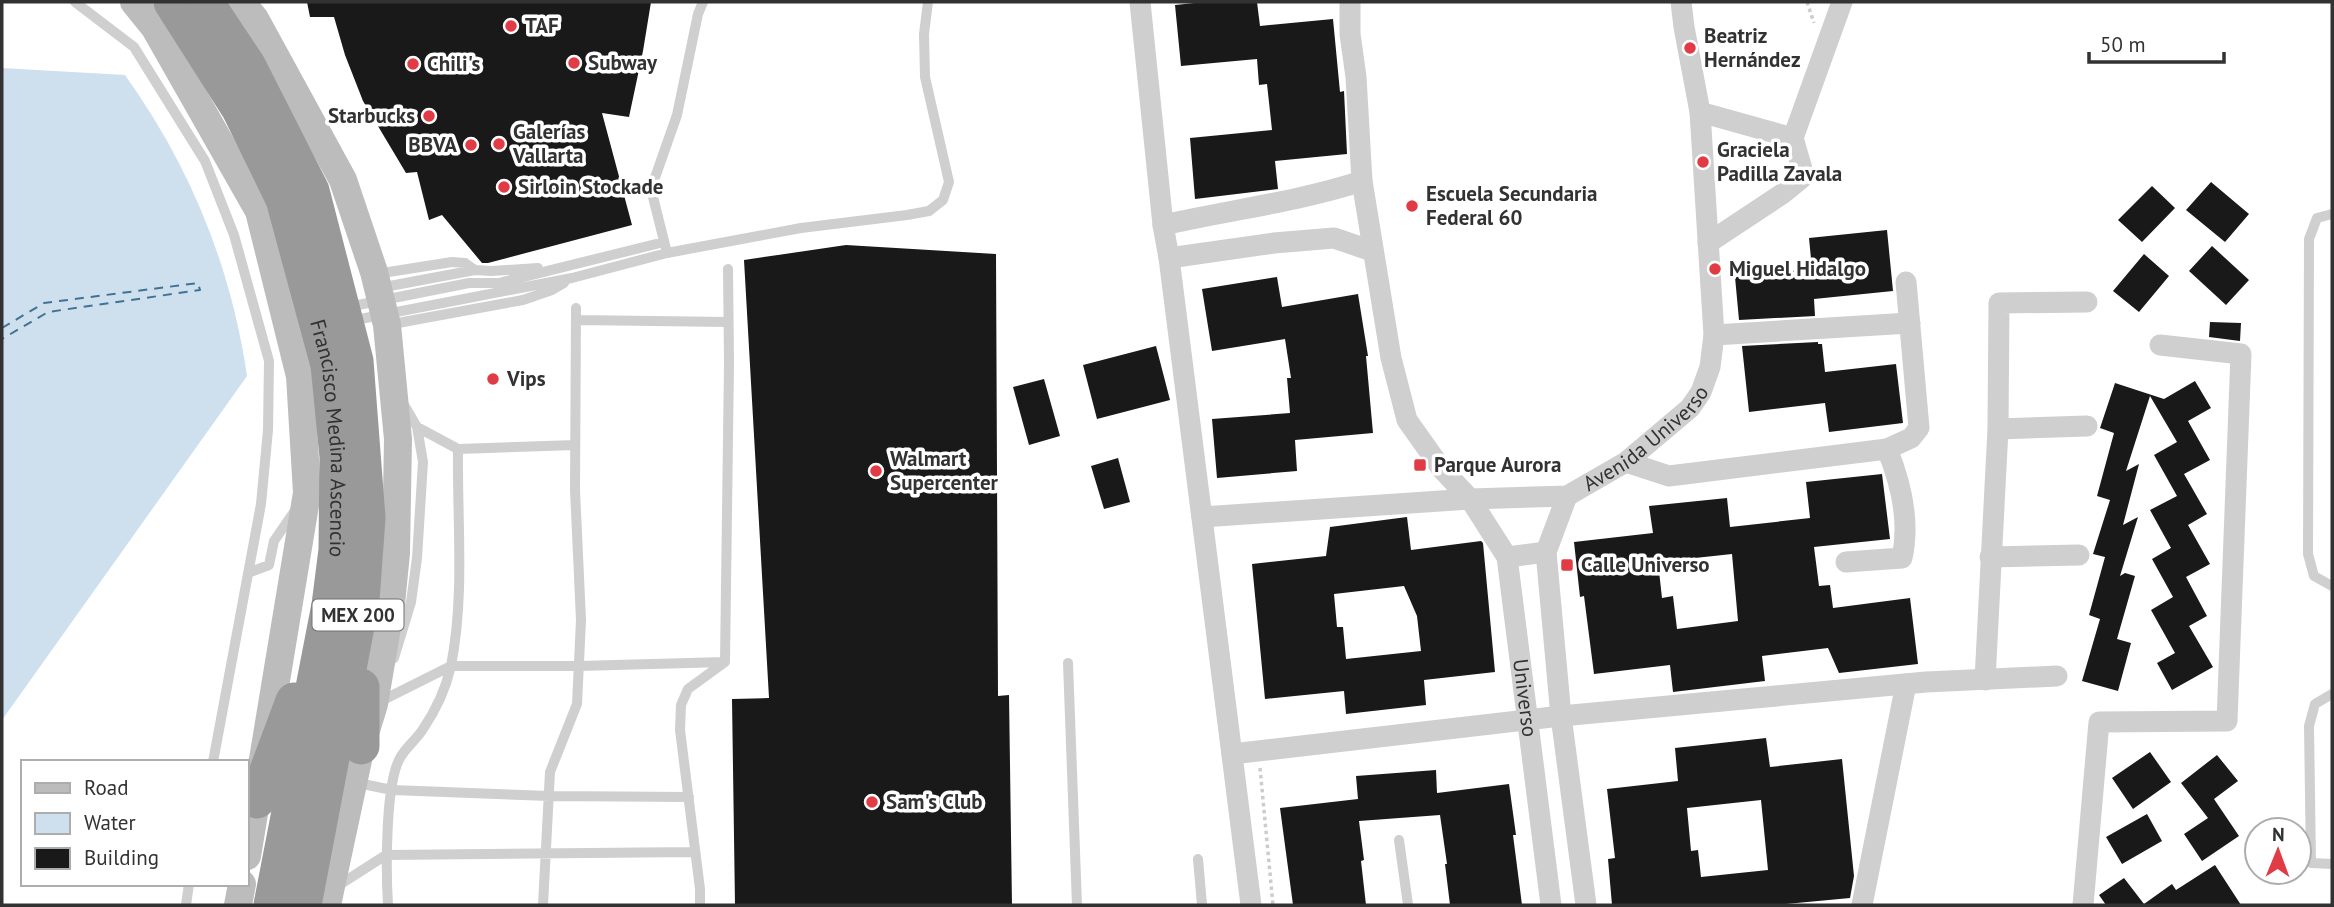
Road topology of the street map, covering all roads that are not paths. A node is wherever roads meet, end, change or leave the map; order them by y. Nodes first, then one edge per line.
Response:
1 (75, 2) edge
2 (134, 2) edge
3 (172, 2) edge
4 (205, 2) edge
5 (703, 2) edge
6 (928, 2) edge
7 (1140, 2) edge
8 (1350, 2) edge
9 (1681, 2) edge
10 (1842, 2) edge
11 (250, 7) edge
12 (1700, 112) junction
13 (1793, 138) junction
14 (1362, 181) junction
15 (2332, 214) edge
16 (1163, 225) junction
17 (1708, 243) junction
18 (665, 247) junction
19 (1372, 251) junction
20 (1169, 258) junction
21 (566, 266) junction
22 (728, 269) dead end
23 (1906, 282) dead end
24 (381, 300) junction
25 (2087, 302) dead end
26 (576, 308) dead end
27 (576, 320) junction
28 (310, 321) junction
29 (728, 322) junction
30 (1910, 323) junction
31 (1714, 335) junction
32 (2160, 345) dead end
33 (394, 385) junction
34 (2087, 426) dead end
35 (417, 427) junction
36 (1998, 429) junction
37 (575, 445) junction
38 (458, 449) junction
39 (1887, 449) junction
40 (1626, 462) junction
41 (307, 493) junction
42 (1567, 496) junction
43 (1470, 499) junction
44 (1202, 517) junction
45 (1546, 552) junction
46 (2079, 555) dead end
47 (1507, 557) junction
48 (1990, 557) junction
49 (1846, 562) dead end
50 (248, 573) junction
51 (2332, 586) edge
52 (345, 603) junction
53 (725, 662) junction
54 (1068, 663) dead end
55 (451, 666) junction
56 (579, 666) junction
57 (2057, 676) dead end
58 (1985, 680) junction
59 (1906, 684) junction
60 (376, 692) junction
61 (2332, 694) edge
62 (1561, 716) junction
63 (1527, 721) junction
64 (360, 746) junction
65 (1232, 754) junction
66 (213, 760) edge
67 (353, 782) junction
68 (392, 790) junction
69 (549, 796) junction
70 (688, 797) junction
71 (257, 800) junction
72 (1399, 841) dead end
73 (248, 850) edge
74 (695, 852) junction
75 (546, 853) junction
76 (386, 855) junction
77 (1198, 859) dead end
78 (2332, 864) edge
79 (190, 886) edge
80 (242, 886) edge
81 (320, 900) edge
82 (186, 905) edge
83 (238, 905) edge
84 (272, 905) edge
85 (388, 905) edge
86 (543, 905) edge
87 (699, 905) edge
88 (1077, 905) edge
89 (1202, 905) edge
90 (1251, 905) edge
91 (1408, 905) edge
92 (1551, 905) edge
93 (1586, 905) edge
94 (1862, 905) edge
95 (2084, 905) edge

1 - 50 lane
2 - 28 main road, Francisco Medina Ascencio
3 - 28 highway, Francisco Medina Ascencio / MEX 200
4 - 28 highway, Francisco Medina Ascencio / MEX 200
5 - 18 lane
6 - 18 lane
7 - 16 street
8 - 14 street
9 - 12 street, Avenida Universo
10 - 13 street
11 - 24 main road
12 - 13 street
12 - 17 street, Avenida Universo
13 - 17 street
14 - 16 street
14 - 19 street
15 - 51 lane
16 - 20 street
17 - 31 street, Avenida Universo
18 - 21 lane
18 - 24 lane
19 - 20 street
19 - 43 street
20 - 44 street
21 - 24 lane
21 - 24 lane
22 - 29 lane
23 - 30 street
24 - 28 lane
24 - 33 main road
25 - 36 street
26 - 27 lane
27 - 29 lane
27 - 37 lane
28 - 41 main road, Francisco Medina Ascencio
28 - 52 highway, Francisco Medina Ascencio / MEX 200
29 - 53 lane
30 - 31 street
30 - 39 street
31 - 40 street, Avenida Universo
32 - 95 street
33 - 35 lane
33 - 60 main road
34 - 36 street
35 - 38 lane
35 - 60 lane
36 - 48 street
37 - 38 lane
37 - 56 lane
38 - 55 lane
39 - 40 street
39 - 49 street
40 - 42 street, Avenida Universo
41 - 50 lane
41 - 71 main road, Francisco Medina Ascencio
42 - 43 street, Avenida Universo
42 - 45 street, Universo
43 - 44 street, Avenida Universo
43 - 47 street, Universo
44 - 65 street
45 - 47 street
45 - 62 street, Universo
46 - 48 street
47 - 63 street, Universo
48 - 58 street
50 - 66 lane
52 - 64 highway
52 - 71 highway
52 - 81 highway, Francisco Medina Ascencio / MEX 200
52 - 84 highway, Francisco Medina Ascencio / MEX 200
53 - 56 lane
53 - 70 lane
54 - 88 lane
55 - 56 lane
55 - 60 lane
55 - 68 lane
56 - 69 lane
57 - 58 street
58 - 59 street
59 - 62 street
59 - 94 street
60 - 64 main road
61 - 78 lane
62 - 63 street
62 - 93 street, Universo
63 - 65 street
63 - 92 street, Universo
64 - 67 main road
65 - 90 street
67 - 68 lane
67 - 81 main road
68 - 69 lane
68 - 76 lane
69 - 70 lane
69 - 75 lane
70 - 74 lane
71 - 73 main road, Francisco Medina Ascencio
72 - 91 lane
74 - 75 lane
74 - 87 lane
75 - 76 lane
75 - 86 lane
76 - 81 lane
76 - 85 lane
77 - 89 lane
79 - 82 lane
80 - 83 main road

